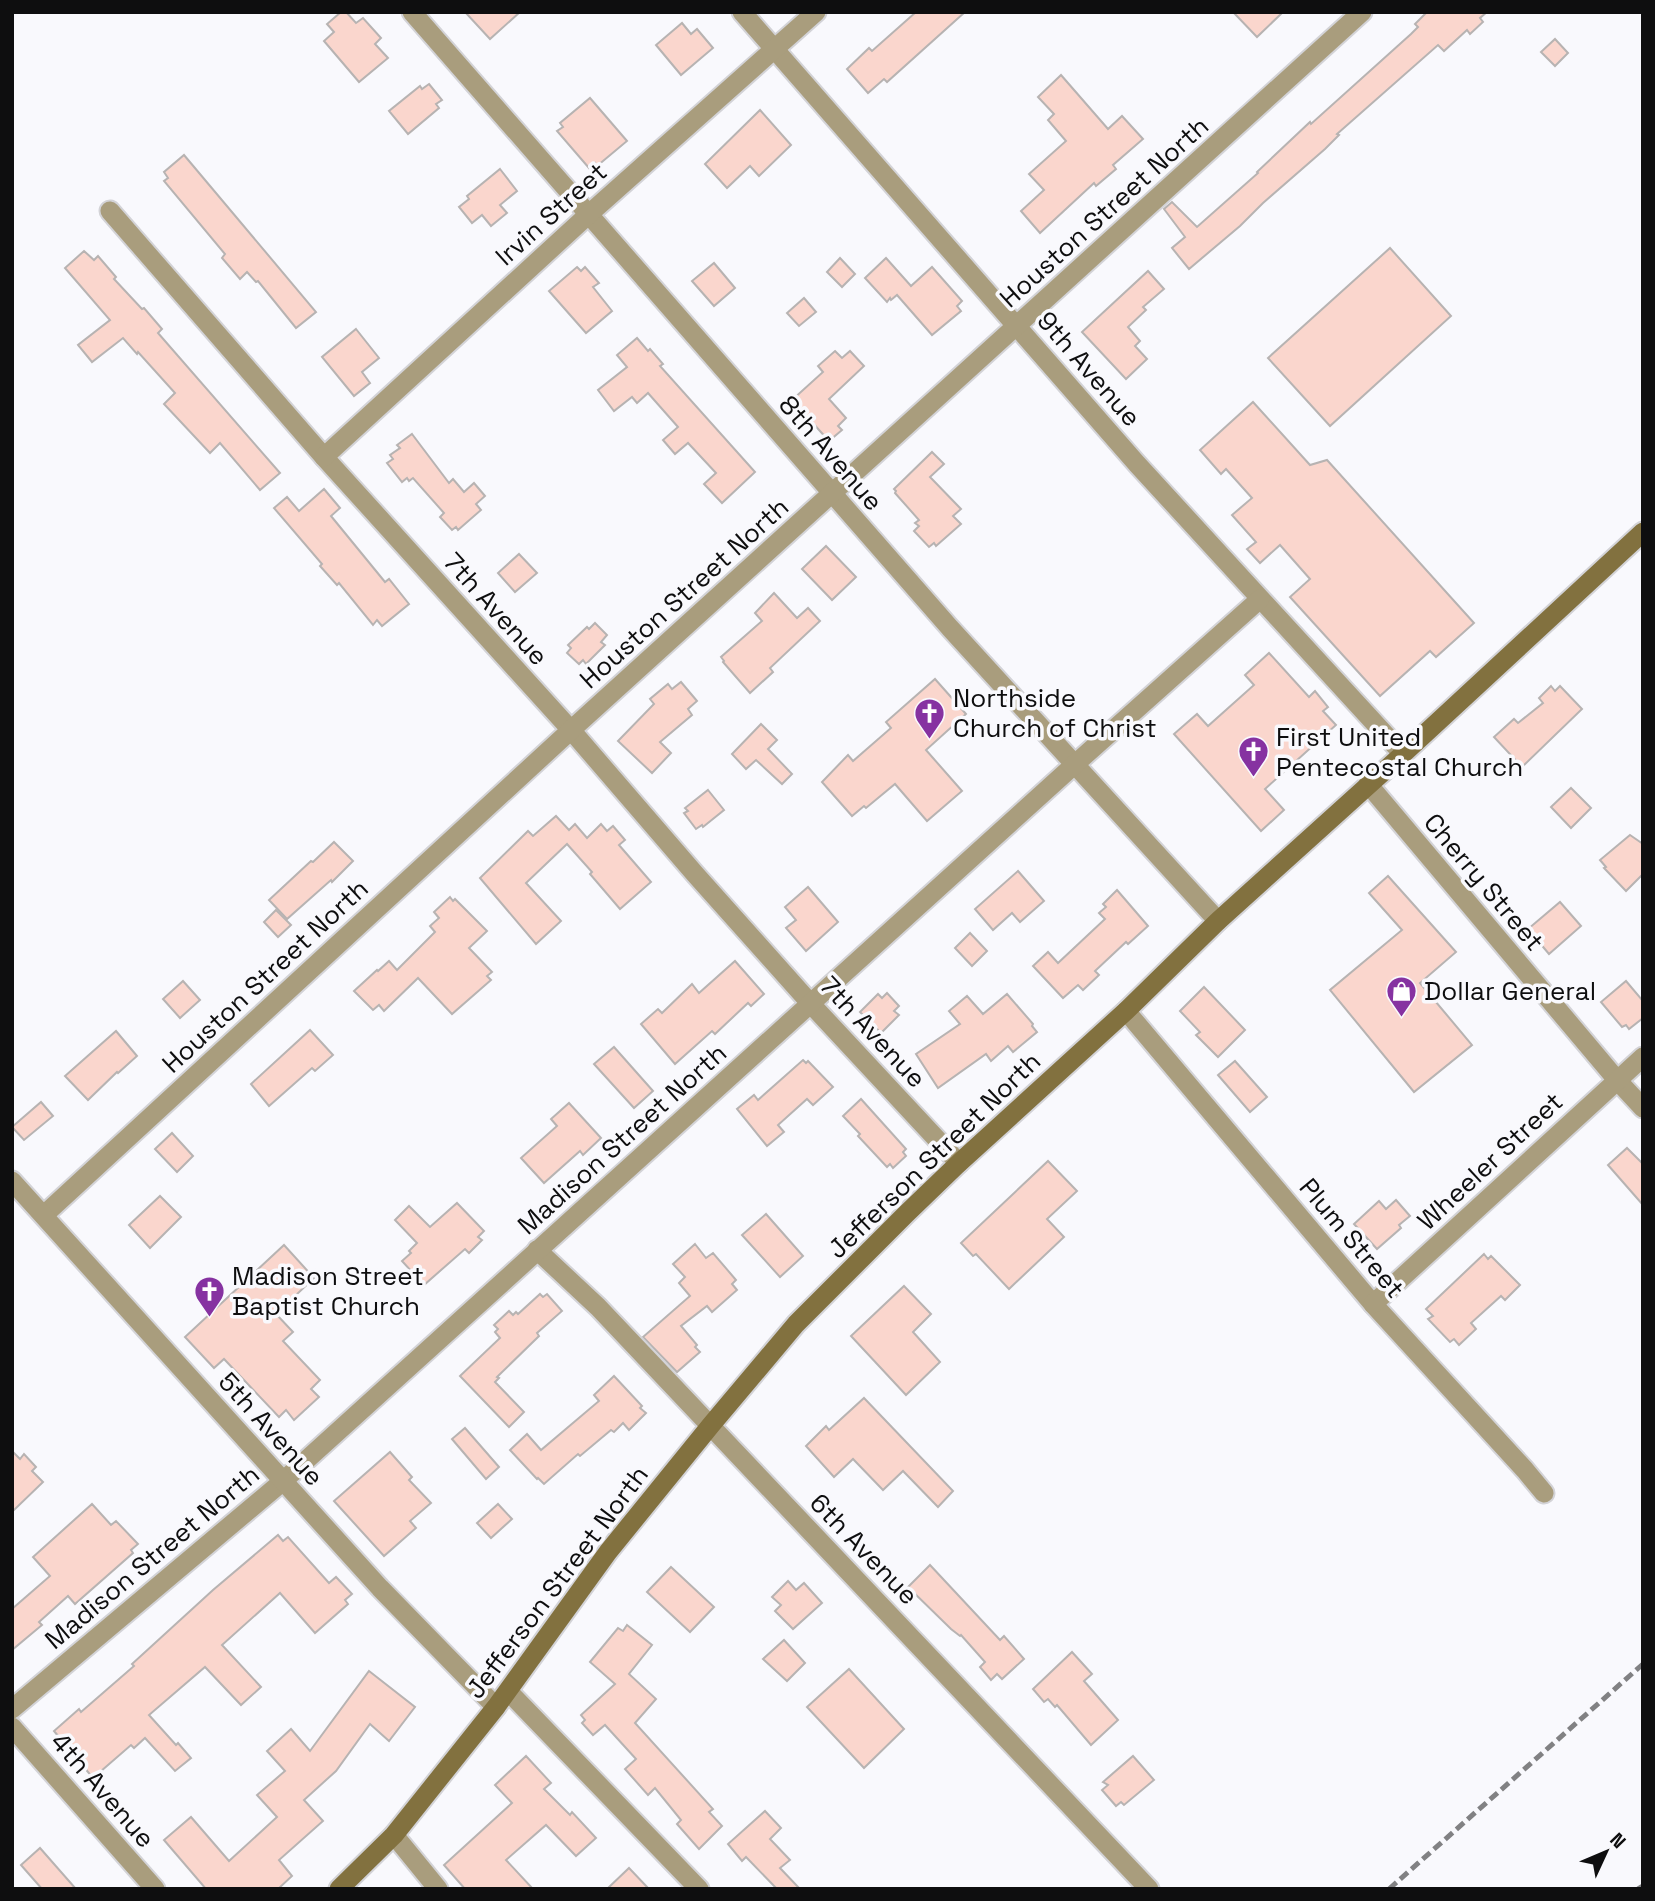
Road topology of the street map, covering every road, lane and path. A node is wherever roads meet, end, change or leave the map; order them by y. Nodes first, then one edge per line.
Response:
1 (412, 12) edge
2 (742, 12) edge
3 (816, 12) edge
4 (1362, 12) edge
5 (775, 49) junction
6 (110, 211) dead end
7 (589, 214) junction
8 (1017, 327) junction
9 (324, 457) junction
10 (831, 494) junction
11 (1643, 532) edge
12 (1259, 599) junction
13 (571, 730) junction
14 (1403, 754) junction
15 (1074, 765) junction
16 (1368, 784) junction
17 (1218, 921) junction
18 (811, 1004) junction
19 (1126, 1010) junction
20 (1643, 1057) edge
21 (1617, 1080) junction
22 (1643, 1108) edge
23 (959, 1163) junction
24 (12, 1181) edge
25 (44, 1215) junction
26 (537, 1250) junction
27 (1373, 1304) junction
28 (710, 1425) junction
29 (282, 1482) junction
30 (1544, 1493) dead end
31 (508, 1691) junction
32 (496, 1707) junction
33 (12, 1709) edge
34 (12, 1727) edge
35 (394, 1835) junction
36 (155, 1889) edge
37 (340, 1889) edge
38 (438, 1889) edge
39 (699, 1889) edge
40 (1149, 1889) edge

1 - 7 street, 8th Avenue
2 - 5 street, 9th Avenue
3 - 5 street, Irvin Street
4 - 8 street, Houston Street North
5 - 7 street, Irvin Street
5 - 8 street, 9th Avenue
6 - 9 street, 7th Avenue
7 - 9 street, Irvin Street
7 - 10 street, 8th Avenue
8 - 10 street, Houston Street North
8 - 12 street, 9th Avenue
9 - 13 street, 7th Avenue
10 - 13 street, Houston Street North
10 - 15 street, 8th Avenue
11 - 14 main road, Jefferson Street North
12 - 14 street, 9th Avenue
12 - 15 street, Madison Street North
13 - 18 street, 7th Avenue
13 - 25 street, Houston Street North
14 - 16 main road, Jefferson Street North
15 - 17 street, 8th Avenue
15 - 18 street, Madison Street North
16 - 17 main road, Jefferson Street North
16 - 21 street, Cherry Street
17 - 19 main road, Jefferson Street North
18 - 23 street, 7th Avenue
18 - 26 street, Madison Street North
19 - 23 main road, Jefferson Street North
19 - 27 street, Plum Street
20 - 21 street, Wheeler Street
21 - 22 street, Cherry Street
21 - 27 street, Wheeler Street
23 - 28 main road, Jefferson Street North
24 - 25 street, 5th Avenue
25 - 29 street, 5th Avenue
26 - 28 street, 6th Avenue
26 - 29 street, Madison Street North
27 - 30 street, Plum Street
28 - 31 main road, Jefferson Street North
28 - 40 street, 6th Avenue
29 - 32 street, 5th Avenue
29 - 33 street, Madison Street North
31 - 32 main road, Jefferson Street North
31 - 39 street
32 - 35 main road, Jefferson Street North
34 - 36 street, 4th Avenue
35 - 37 main road, Jefferson Street North
35 - 38 street

